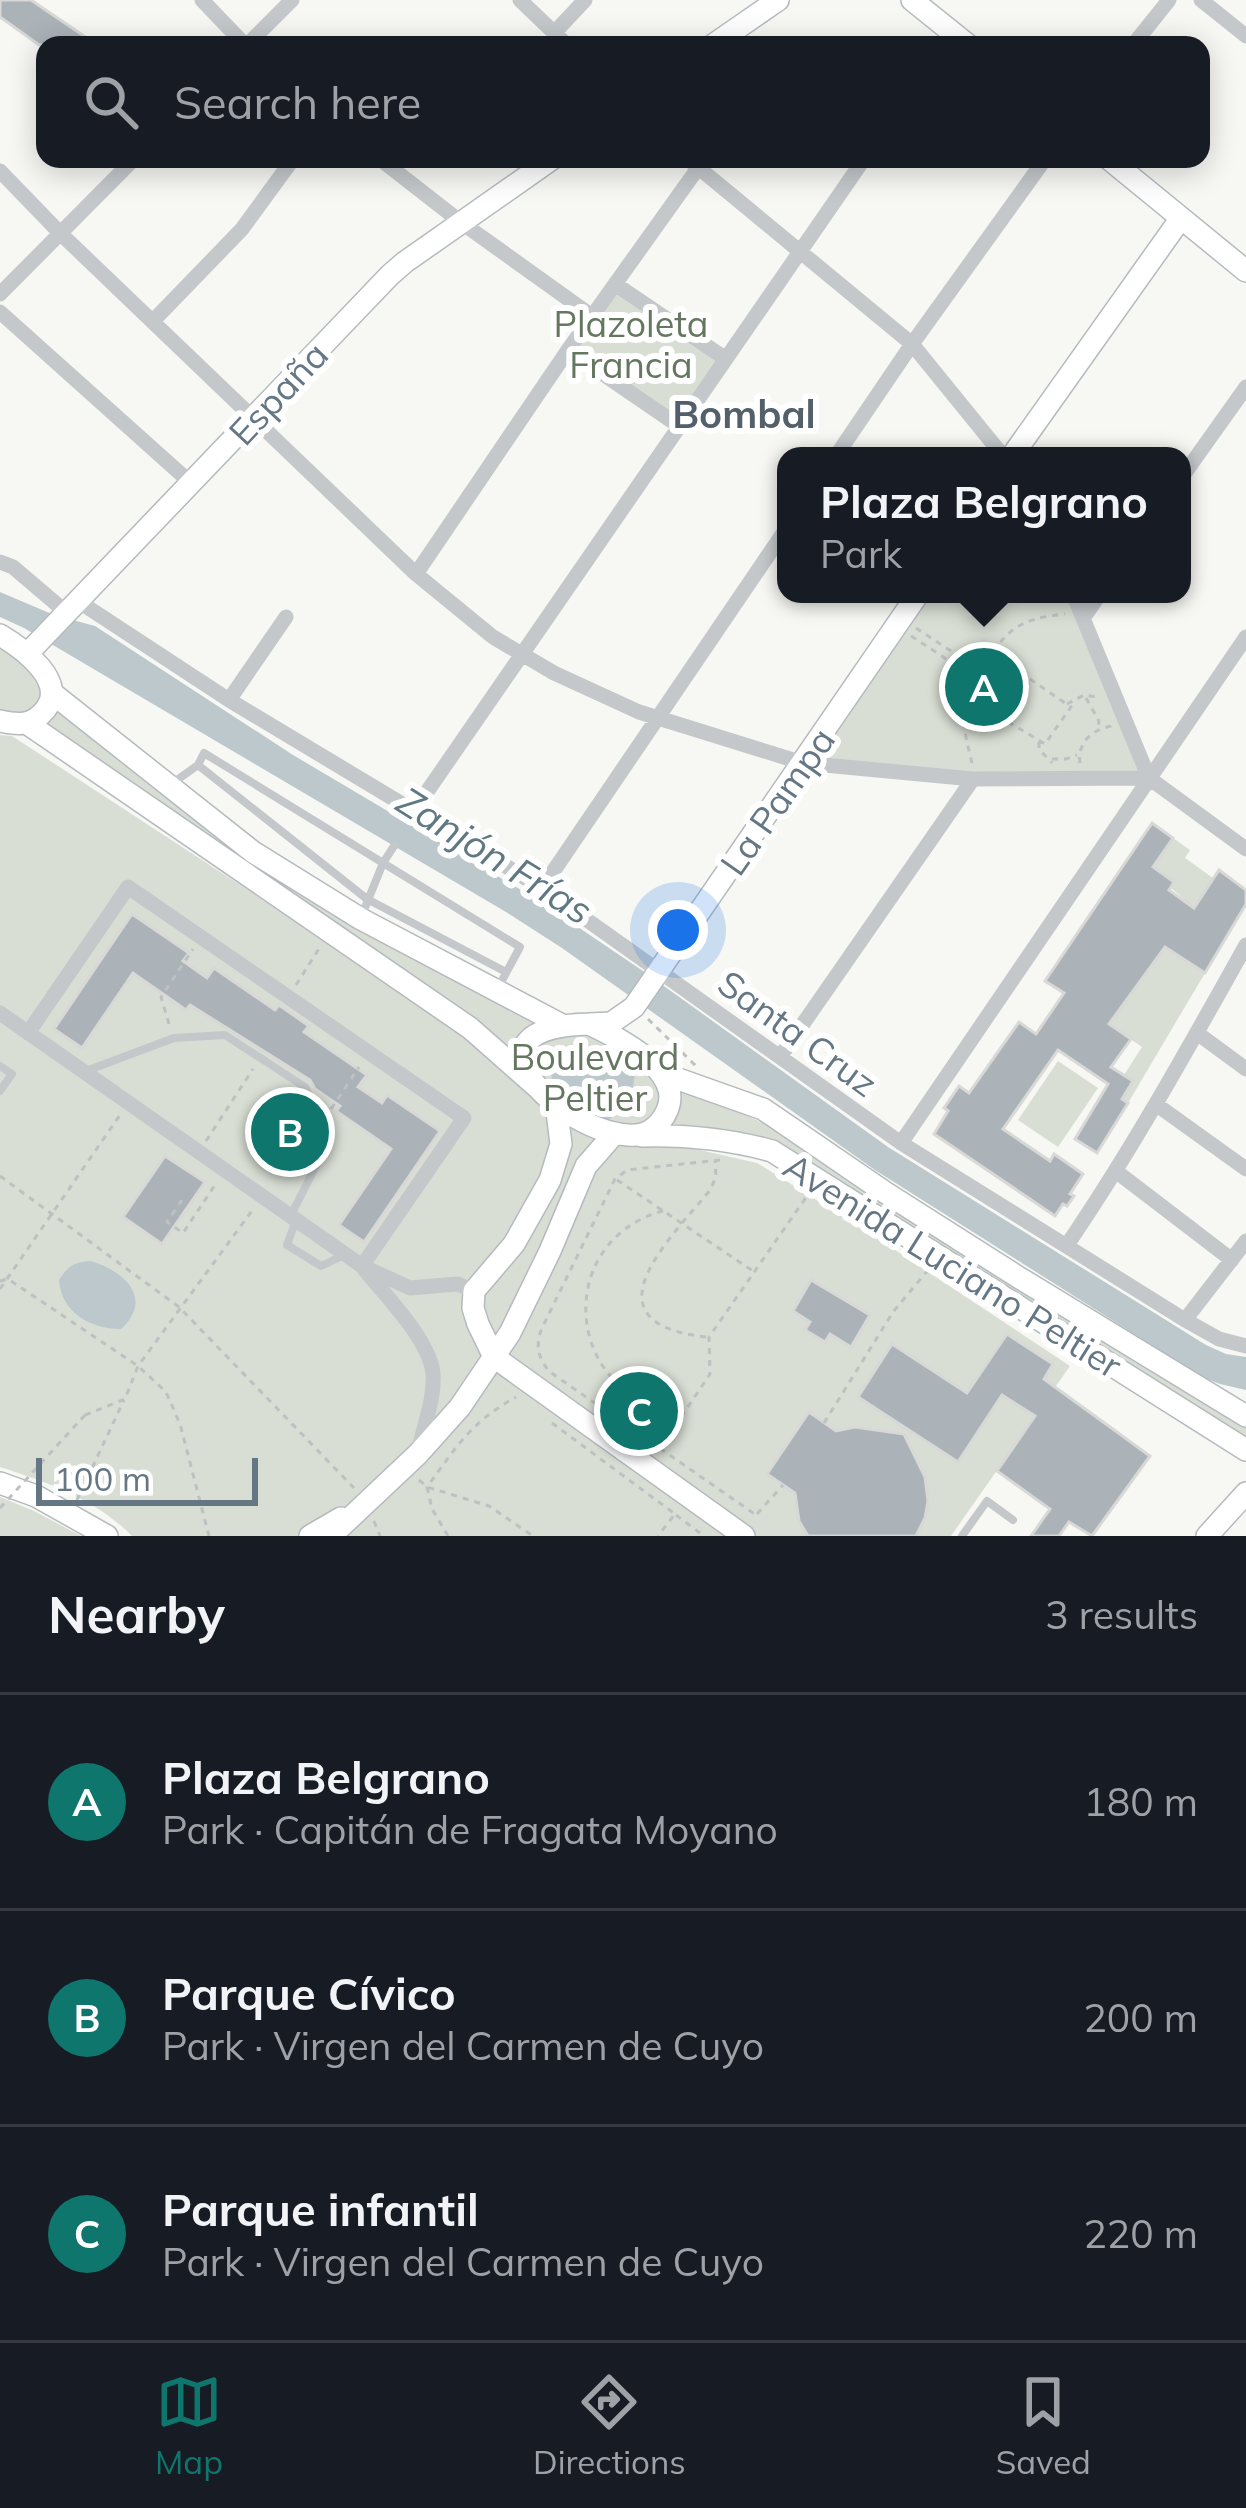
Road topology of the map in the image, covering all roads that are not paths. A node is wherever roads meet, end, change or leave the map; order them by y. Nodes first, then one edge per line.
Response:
1 (202, 0) edge
2 (292, 0) edge
3 (520, 0) edge
4 (585, 0) edge
5 (778, 0) edge
6 (912, 0) edge
7 (1169, 0) edge
8 (1201, 0) edge
9 (237, 36) edge
10 (255, 36) edge
11 (557, 36) edge
12 (562, 36) edge
13 (726, 36) edge
14 (950, 36) edge
15 (1140, 36) edge
16 (1246, 36) edge
17 (125, 168) edge
18 (286, 168) edge
19 (392, 168) edge
20 (539, 168) edge
21 (690, 168) edge
22 (698, 168) edge
23 (858, 168) edge
24 (1039, 168) edge
25 (1119, 168) edge
26 (0, 171) edge
27 (1181, 218) junction
28 (462, 223) junction
29 (60, 233) junction
30 (800, 251) junction
31 (1246, 271) edge
32 (615, 284) junction
33 (0, 294) edge
34 (0, 312) edge
35 (592, 316) junction
36 (153, 321) junction
37 (912, 344) junction
38 (568, 350) junction
39 (726, 359) junction
40 (1246, 387) edge
41 (255, 418) junction
42 (680, 426) junction
43 (842, 447) edge
44 (996, 447) edge
45 (1018, 447) edge
46 (1191, 465) edge
47 (192, 484) junction
48 (777, 542) edge
49 (0, 562) edge
50 (416, 574) junction
51 (912, 603) edge
52 (1076, 603) edge
53 (1091, 603) edge
54 (69, 611) junction
55 (1080, 615) junction
56 (286, 617) dead end
57 (0, 635) edge
58 (1246, 637) edge
59 (35, 646) junction
60 (520, 655) junction
61 (52, 693) junction
62 (229, 700) junction
63 (658, 718) junction
64 (0, 721) edge
65 (28, 724) junction
66 (803, 764) junction
67 (198, 765) junction
68 (974, 775) junction
69 (1149, 778) junction
70 (168, 786) junction
71 (413, 812) junction
72 (394, 846) dead end
73 (1246, 849) edge
74 (383, 863) junction
75 (542, 888) junction
76 (364, 909) junction
77 (1246, 945) edge
78 (1241, 967) edge
79 (657, 975) junction
80 (502, 981) junction
81 (636, 1005) junction
82 (0, 1013) edge
83 (590, 1024) junction
84 (562, 1025) junction
85 (28, 1033) junction
86 (1197, 1033) junction
87 (642, 1055) junction
88 (780, 1057) junction
89 (0, 1066) edge
90 (1246, 1069) edge
91 (83, 1072) junction
92 (664, 1074) junction
93 (538, 1088) junction
94 (0, 1091) edge
95 (556, 1104) junction
96 (1157, 1105) junction
97 (614, 1135) junction
98 (642, 1136) junction
99 (901, 1143) junction
100 (1246, 1169) edge
101 (1117, 1172) junction
102 (293, 1218) junction
103 (1246, 1241) edge
104 (1067, 1245) junction
105 (345, 1255) junction
106 (1232, 1260) junction
107 (362, 1267) junction
108 (474, 1291) junction
109 (1185, 1320) junction
110 (1246, 1346) edge
111 (494, 1357) junction
112 (1246, 1416) edge
113 (1246, 1450) edge
114 (418, 1454) junction
115 (0, 1483) edge
116 (1246, 1493) edge
117 (367, 1501) junction
118 (1013, 1520) dead end
119 (742, 1535) edge
120 (107, 1536) edge
121 (310, 1536) edge
122 (331, 1536) edge
123 (962, 1536) edge
124 (1207, 1536) edge

1 - 9 street
2 - 10 street
3 - 11 street
4 - 12 street
5 - 13 main road
6 - 14 main road
7 - 15 street
8 - 16 street
17 - 29 street
18 - 36 street
19 - 28 street
20 - 28 main road, España
21 - 32 street
22 - 30 street
23 - 30 street
24 - 37 street
25 - 27 main road
26 - 29 street
27 - 31 main road
27 - 45 main road
28 - 35 street
28 - 41 main road, España
29 - 33 street
29 - 36 street
30 - 37 street
30 - 39 street
32 - 35 street
32 - 39 street
34 - 47 street
35 - 38 street
36 - 41 street
37 - 43 street
37 - 44 street
38 - 42 street
38 - 50 street
39 - 42 street
40 - 46 street
41 - 47 main road, España
41 - 50 street
42 - 60 street
47 - 54 main road, España
48 - 63 street
49 - 54 street, Santa Cruz
50 - 60 street
51 - 66 main road, La Pampa
52 - 55 street
53 - 55 street
54 - 59 main road, España
54 - 62 street, Santa Cruz
55 - 69 street
56 - 62 street
57 - 59 main road
58 - 69 street
59 - 61 main road
60 - 63 street
60 - 71 street
61 - 65 main road
61 - 70 main road
62 - 71 street, Santa Cruz
63 - 66 street
63 - 75 street
64 - 65 main road
65 - 93 main road
66 - 68 street
66 - 79 main road, La Pampa
67 - 70 lane
67 - 74 lane
67 - 76 lane
68 - 69 street
68 - 88 street
69 - 73 street
69 - 99 street
70 - 76 main road
71 - 75 street, Santa Cruz
72 - 74 lane
74 - 76 lane
74 - 80 lane
75 - 79 street, Santa Cruz
76 - 80 main road
77 - 78 street
78 - 86 street
79 - 81 main road, La Pampa
79 - 88 street, Santa Cruz
80 - 84 main road
81 - 83 main road
81 - 87 main road
82 - 85 street
83 - 84 main road
83 - 87 main road
84 - 93 main road
85 - 91 street
85 - 107 street
86 - 90 street
86 - 96 street
87 - 92 main road
88 - 99 street, Santa Cruz
89 - 94 lane
91 - 102 street
91 - 102 lane
92 - 98 main road
92 - 112 main road, Avenida Luciano Peltier
93 - 95 main road
95 - 97 main road
95 - 108 main road
96 - 100 street
96 - 101 street
97 - 98 main road
97 - 111 main road
98 - 113 main road, Avenida Luciano Peltier
99 - 104 street, Santa Cruz
101 - 104 street
101 - 106 street
102 - 105 street
102 - 105 lane
103 - 106 street
104 - 109 street, Santa Cruz
105 - 107 street
106 - 109 street
107 - 108 street
107 - 114 street
108 - 111 main road
109 - 110 street, Santa Cruz
111 - 114 main road
111 - 119 main road
114 - 117 main road
115 - 120 main road
116 - 124 main road
117 - 121 main road
117 - 122 main road
118 - 123 lane

